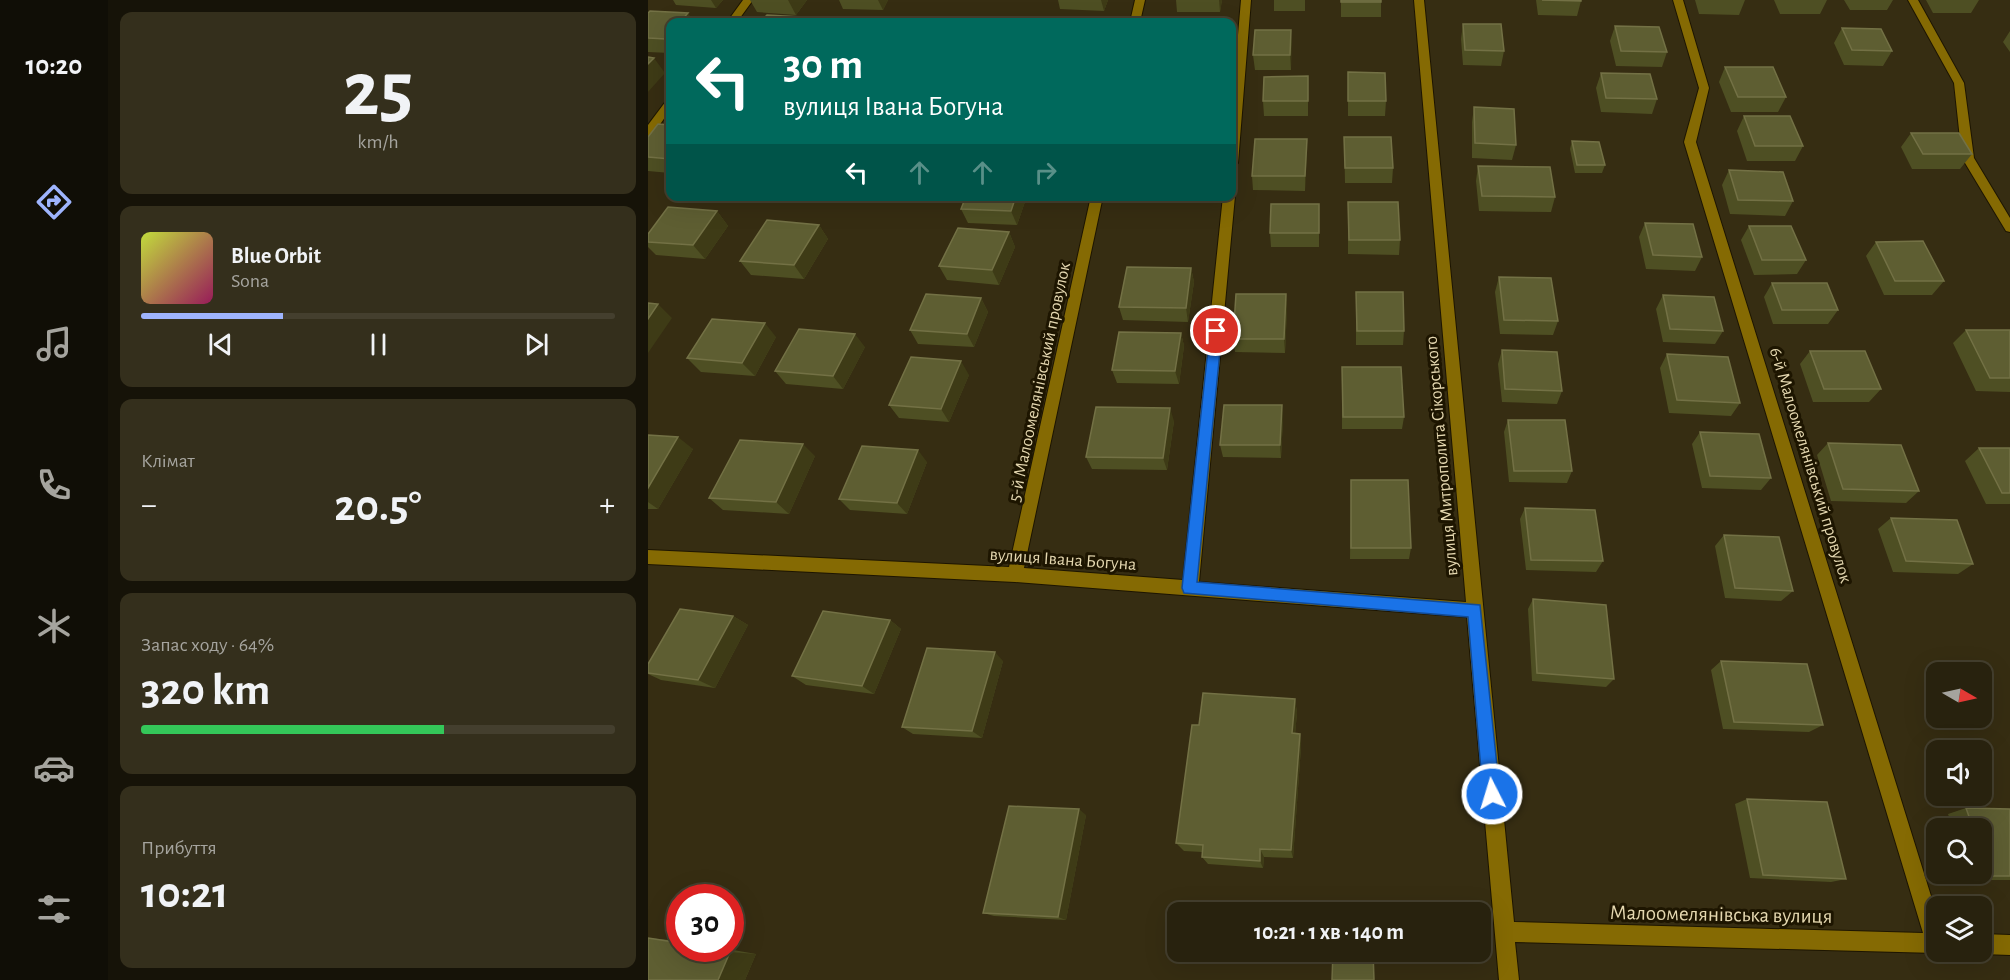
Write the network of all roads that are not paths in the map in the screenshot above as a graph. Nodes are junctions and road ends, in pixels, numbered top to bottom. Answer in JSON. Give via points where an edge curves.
{"nodes":[{"id":1,"x":748,"y":0,"type":"edge"},
{"id":2,"x":1140,"y":0,"type":"edge"},
{"id":3,"x":1246,"y":0,"type":"edge"},
{"id":4,"x":1419,"y":0,"type":"edge"},
{"id":5,"x":1678,"y":0,"type":"edge"},
{"id":6,"x":1913,"y":0,"type":"edge"},
{"id":7,"x":735,"y":18,"type":"edge"},
{"id":8,"x":1136,"y":18,"type":"edge"},
{"id":9,"x":666,"y":108,"type":"edge"},
{"id":10,"x":1236,"y":116,"type":"edge"},
{"id":11,"x":648,"y":133,"type":"edge"},
{"id":12,"x":1096,"y":201,"type":"edge"},
{"id":13,"x":1228,"y":201,"type":"edge"},
{"id":14,"x":2010,"y":228,"type":"edge"},
{"id":15,"x":648,"y":557,"type":"edge"},
{"id":16,"x":1016,"y":575,"type":"junction"},
{"id":17,"x":1190,"y":588,"type":"junction"},
{"id":18,"x":1475,"y":610,"type":"junction"},
{"id":19,"x":1926,"y":909,"type":"edge"},
{"id":20,"x":1504,"y":932,"type":"junction"},
{"id":21,"x":1926,"y":942,"type":"edge"},
{"id":22,"x":1992,"y":944,"type":"edge"},
{"id":23,"x":2010,"y":945,"type":"edge"},
{"id":24,"x":1509,"y":980,"type":"edge"}],
"edges":[{"from":1,"to":7,"type":"street"},
{"from":2,"to":8,"type":"street"},
{"from":3,"to":10,"type":"street"},
{"from":4,"to":18,"type":"street","name":"вулиця Митрополита Сікорського"},
{"from":5,"to":19,"type":"street","name":"6-й Малоомелянівський провулок","via":[[1704,88],[1690,142]]},
{"from":6,"to":14,"type":"street","via":[[1959,83],[1968,158]]},
{"from":9,"to":11,"type":"street"},
{"from":12,"to":16,"type":"street","name":"5-й Малоомелянівський провулок"},
{"from":13,"to":17,"type":"street"},
{"from":15,"to":16,"type":"street","name":"вулиця Івана Богуна"},
{"from":16,"to":17,"type":"street","name":"вулиця Івана Богуна"},
{"from":17,"to":18,"type":"street","name":"вулиця Івана Богуна"},
{"from":18,"to":20,"type":"street","name":"вулиця Митрополита Сікорського"},
{"from":20,"to":21,"type":"street","name":"Малоомелянівська вулиця"},
{"from":20,"to":24,"type":"street","name":"вулиця Митрополита Сікорського"},
{"from":22,"to":23,"type":"street"}]}
